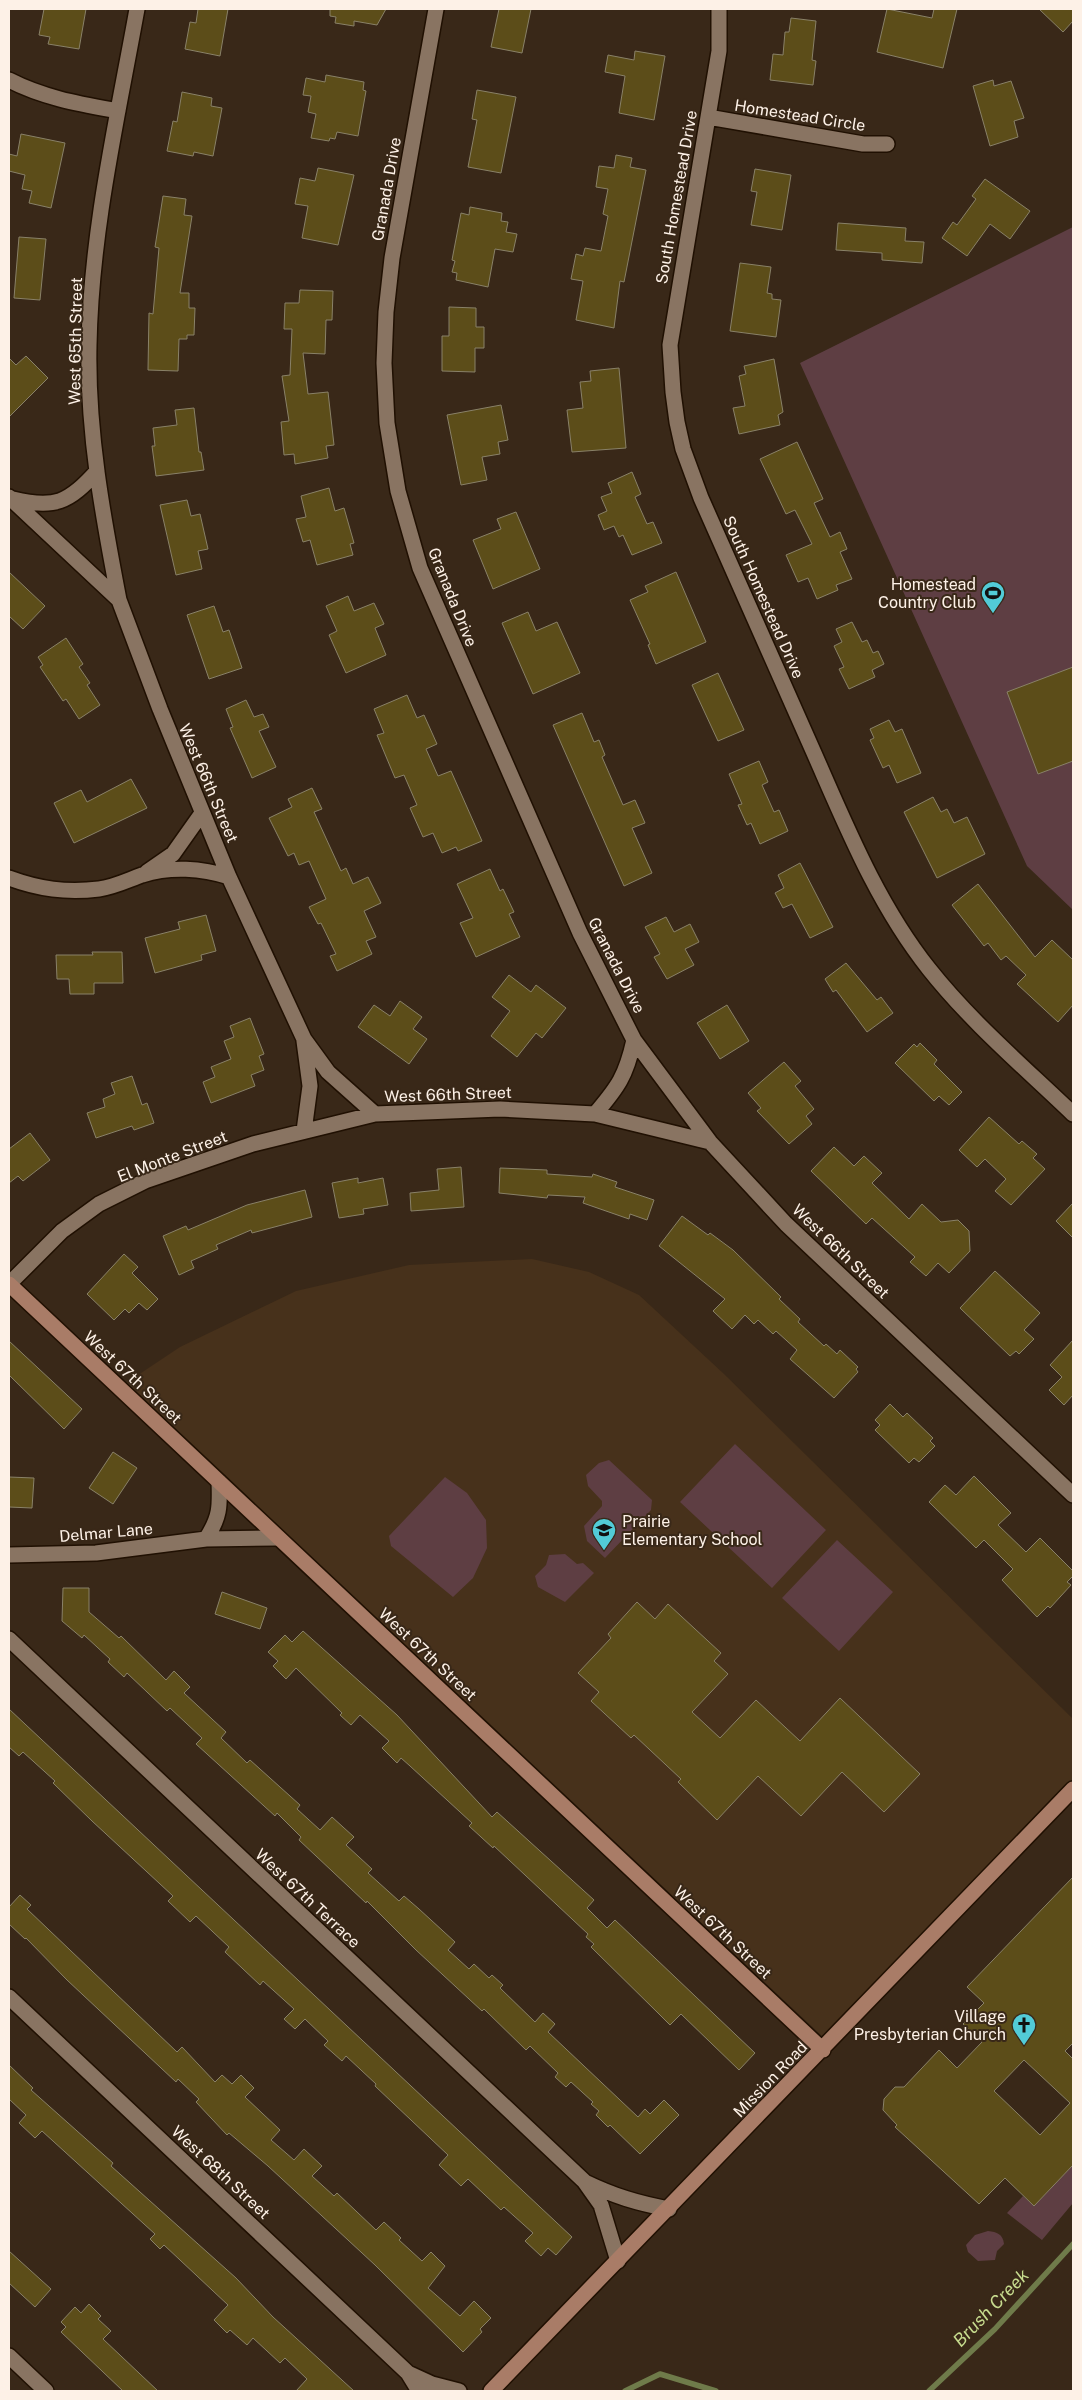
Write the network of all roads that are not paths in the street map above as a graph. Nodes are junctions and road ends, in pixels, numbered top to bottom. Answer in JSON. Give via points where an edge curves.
{"nodes":[{"id":1,"x":136,"y":9,"type":"edge"},
{"id":2,"x":436,"y":9,"type":"edge"},
{"id":3,"x":719,"y":9,"type":"edge"},
{"id":4,"x":9,"y":80,"type":"edge"},
{"id":5,"x":118,"y":111,"type":"junction"},
{"id":6,"x":708,"y":117,"type":"junction"},
{"id":7,"x":887,"y":144,"type":"dead end"},
{"id":8,"x":96,"y":471,"type":"junction"},
{"id":9,"x":10,"y":498,"type":"edge"},
{"id":10,"x":119,"y":600,"type":"junction"},
{"id":11,"x":202,"y":813,"type":"junction"},
{"id":12,"x":144,"y":875,"type":"junction"},
{"id":13,"x":229,"y":877,"type":"junction"},
{"id":14,"x":9,"y":878,"type":"edge"},
{"id":15,"x":304,"y":1039,"type":"junction"},
{"id":16,"x":634,"y":1040,"type":"junction"},
{"id":17,"x":375,"y":1114,"type":"junction"},
{"id":18,"x":595,"y":1114,"type":"junction"},
{"id":19,"x":1073,"y":1114,"type":"edge"},
{"id":20,"x":304,"y":1131,"type":"junction"},
{"id":21,"x":710,"y":1142,"type":"junction"},
{"id":22,"x":9,"y":1284,"type":"edge"},
{"id":23,"x":218,"y":1482,"type":"junction"},
{"id":24,"x":1073,"y":1495,"type":"edge"},
{"id":25,"x":278,"y":1538,"type":"junction"},
{"id":26,"x":206,"y":1539,"type":"junction"},
{"id":27,"x":9,"y":1555,"type":"edge"},
{"id":28,"x":9,"y":1639,"type":"edge"},
{"id":29,"x":1073,"y":1789,"type":"edge"},
{"id":30,"x":9,"y":1997,"type":"edge"},
{"id":31,"x":823,"y":2050,"type":"junction"},
{"id":32,"x":584,"y":2181,"type":"junction"},
{"id":33,"x":668,"y":2209,"type":"junction"},
{"id":34,"x":618,"y":2261,"type":"junction"},
{"id":35,"x":9,"y":2356,"type":"edge"},
{"id":36,"x":408,"y":2372,"type":"junction"},
{"id":37,"x":46,"y":2391,"type":"edge"},
{"id":38,"x":419,"y":2391,"type":"edge"},
{"id":39,"x":459,"y":2391,"type":"edge"},
{"id":40,"x":491,"y":2391,"type":"edge"}],
"edges":[{"from":1,"to":5,"type":"street","name":"West 65th Street"},
{"from":2,"to":16,"type":"street","name":"Granada Drive","via":[[392,258],[386,312],[387,423],[398,491],[420,568],[580,933]]},
{"from":3,"to":6,"type":"street","name":"South Homestead Drive","via":[[719,51]]},
{"from":4,"to":5,"type":"street","via":[[32,92]]},
{"from":5,"to":8,"type":"street","name":"West 65th Street","via":[[94,268],[89,346]]},
{"from":6,"to":7,"type":"street","name":"Homestead Circle","via":[[854,142]]},
{"from":6,"to":19,"type":"street","name":"South Homestead Drive","via":[[670,346],[677,422],[700,498],[835,800],[892,916],[928,969],[957,1002]]},
{"from":8,"to":9,"type":"street","name":"West 66th Street","via":[[81,489],[63,501],[36,505]]},
{"from":8,"to":10,"type":"street","name":"West 65th Street"},
{"from":9,"to":10,"type":"street","name":"West 66th Street"},
{"from":10,"to":11,"type":"street","name":"West 66th Street"},
{"from":11,"to":12,"type":"street","via":[[173,854]]},
{"from":11,"to":13,"type":"street","name":"West 66th Street"},
{"from":12,"to":13,"type":"street","via":[[177,869],[211,871]]},
{"from":12,"to":14,"type":"street","via":[[100,889],[66,892],[36,888]]},
{"from":13,"to":15,"type":"street","name":"West 66th Street"},
{"from":15,"to":17,"type":"street","name":"West 66th Street","via":[[328,1072]]},
{"from":15,"to":20,"type":"street","via":[[310,1086]]},
{"from":16,"to":18,"type":"street","via":[[629,1064],[620,1084]]},
{"from":16,"to":21,"type":"street","name":"Granada Drive"},
{"from":17,"to":18,"type":"street","name":"West 66th Street","via":[[500,1109]]},
{"from":17,"to":20,"type":"street","name":"El Monte Street"},
{"from":18,"to":21,"type":"street","name":"West 66th Street"},
{"from":20,"to":22,"type":"street","name":"El Monte Street","via":[[253,1144],[145,1181],[99,1204],[62,1231]]},
{"from":21,"to":24,"type":"street","name":"West 66th Street","via":[[786,1224]]},
{"from":22,"to":23,"type":"street","name":"West 67th Street"},
{"from":23,"to":25,"type":"street","name":"West 67th Street"},
{"from":23,"to":26,"type":"street","via":[[220,1508],[216,1524]]},
{"from":25,"to":26,"type":"street","name":"Delmar Lane"},
{"from":25,"to":31,"type":"street","name":"West 67th Street"},
{"from":26,"to":27,"type":"street","name":"Delmar Lane","via":[[96,1553]]},
{"from":28,"to":32,"type":"street","name":"West 67th Terrace"},
{"from":29,"to":31,"type":"street","name":"Mission Road"},
{"from":30,"to":36,"type":"street","name":"West 68th Street"},
{"from":31,"to":33,"type":"street","name":"Mission Road"},
{"from":32,"to":33,"type":"street","name":"West 67th Terrace","via":[[626,2200]]},
{"from":32,"to":34,"type":"street","name":"West 67th Terrace","via":[[601,2205]]},
{"from":33,"to":34,"type":"street","name":"Mission Road"},
{"from":34,"to":40,"type":"street","name":"Mission Road"},
{"from":35,"to":37,"type":"street"},
{"from":36,"to":38,"type":"street","name":"West 68th Street"},
{"from":36,"to":39,"type":"street","name":"West 68th Street","via":[[432,2384]]}]}
